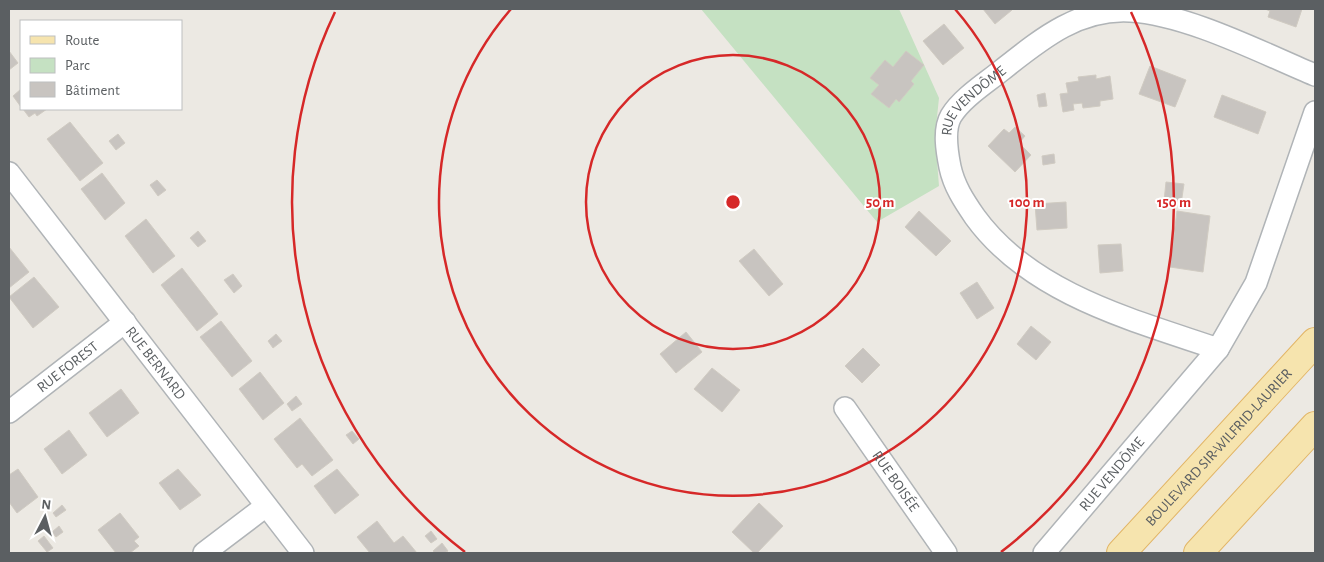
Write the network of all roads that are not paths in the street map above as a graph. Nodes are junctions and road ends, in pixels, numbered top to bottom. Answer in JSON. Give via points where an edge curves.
{"nodes":[{"id":1,"x":1315,"y":75,"type":"edge"},
{"id":2,"x":1315,"y":112,"type":"edge"},
{"id":3,"x":9,"y":173,"type":"edge"},
{"id":4,"x":125,"y":322,"type":"junction"},
{"id":5,"x":1315,"y":342,"type":"edge"},
{"id":6,"x":1218,"y":349,"type":"junction"},
{"id":7,"x":845,"y":408,"type":"dead end"},
{"id":8,"x":9,"y":412,"type":"edge"},
{"id":9,"x":1315,"y":426,"type":"edge"},
{"id":10,"x":266,"y":506,"type":"junction"},
{"id":11,"x":204,"y":553,"type":"edge"},
{"id":12,"x":303,"y":553,"type":"edge"},
{"id":13,"x":946,"y":553,"type":"edge"},
{"id":14,"x":1044,"y":553,"type":"edge"},
{"id":15,"x":1121,"y":553,"type":"edge"},
{"id":16,"x":1198,"y":553,"type":"edge"}],
"edges":[{"from":1,"to":6,"type":"street","name":"RUE VENDÔME","via":[[1168,16],[1129,11],[1091,13],[1063,26],[1027,50],[984,84],[950,117],[948,155],[953,182],[990,237],[1040,276],[1113,313]]},
{"from":2,"to":6,"type":"street","name":"RUE VENDÔME","via":[[1256,283]]},
{"from":3,"to":4,"type":"street","name":"RUE BERNARD"},
{"from":4,"to":8,"type":"street","name":"RUE FOREST"},
{"from":4,"to":10,"type":"street","name":"RUE BERNARD"},
{"from":5,"to":15,"type":"main road","name":"BOULEVARD SIR-WILFRID-LAURIER"},
{"from":6,"to":14,"type":"street","name":"RUE VENDÔME"},
{"from":7,"to":13,"type":"street","name":"RUE BOISÉE"},
{"from":9,"to":16,"type":"main road"},
{"from":10,"to":11,"type":"street"},
{"from":10,"to":12,"type":"street","name":"RUE BERNARD"}]}
